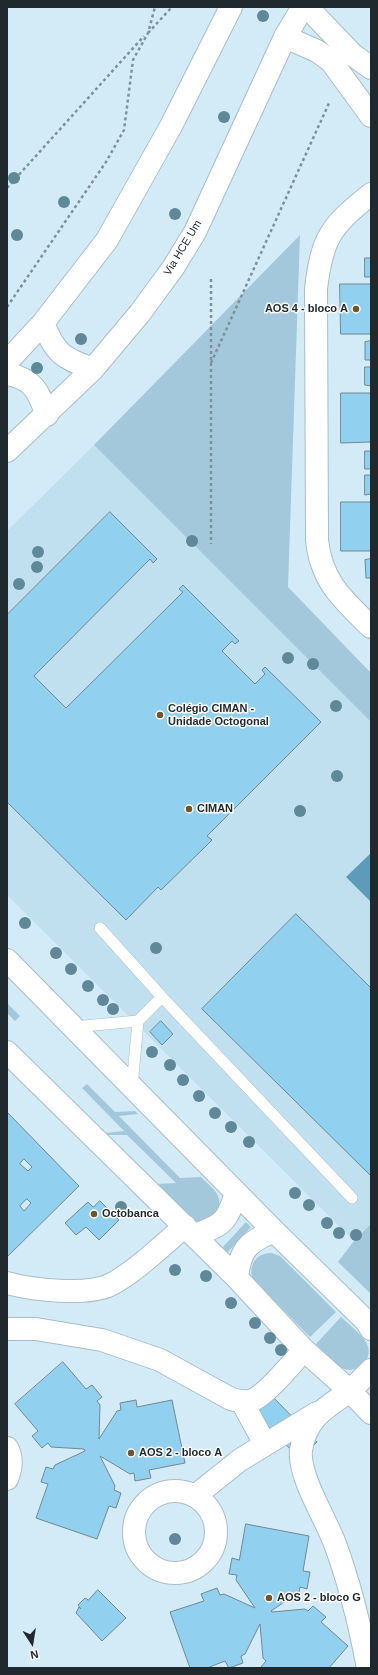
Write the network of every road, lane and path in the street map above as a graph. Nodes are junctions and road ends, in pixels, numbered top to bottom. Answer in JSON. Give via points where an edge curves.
{"nodes":[{"id":1,"x":155,"y":7,"type":"edge"},
{"id":2,"x":172,"y":7,"type":"edge"},
{"id":3,"x":231,"y":7,"type":"edge"},
{"id":4,"x":302,"y":7,"type":"edge"},
{"id":5,"x":307,"y":7,"type":"edge"},
{"id":6,"x":148,"y":33,"type":"junction"},
{"id":7,"x":285,"y":37,"type":"junction"},
{"id":8,"x":371,"y":68,"type":"edge"},
{"id":9,"x":342,"y":74,"type":"junction"},
{"id":10,"x":371,"y":116,"type":"edge"},
{"id":11,"x":7,"y":188,"type":"edge"},
{"id":12,"x":371,"y":194,"type":"edge"},
{"id":13,"x":211,"y":279,"type":"dead end"},
{"id":14,"x":7,"y":307,"type":"edge"},
{"id":15,"x":43,"y":323,"type":"junction"},
{"id":16,"x":7,"y":362,"type":"edge"},
{"id":17,"x":211,"y":363,"type":"junction"},
{"id":18,"x":93,"y":369,"type":"junction"},
{"id":19,"x":7,"y":374,"type":"edge"},
{"id":20,"x":47,"y":415,"type":"junction"},
{"id":21,"x":7,"y":451,"type":"edge"},
{"id":22,"x":211,"y":544,"type":"dead end"},
{"id":23,"x":371,"y":627,"type":"edge"},
{"id":24,"x":100,"y":928,"type":"dead end"},
{"id":25,"x":7,"y":960,"type":"edge"},
{"id":26,"x":162,"y":997,"type":"junction"},
{"id":27,"x":138,"y":1021,"type":"junction"},
{"id":28,"x":71,"y":1027,"type":"junction"},
{"id":29,"x":7,"y":1052,"type":"edge"},
{"id":30,"x":132,"y":1087,"type":"junction"},
{"id":31,"x":236,"y":1193,"type":"junction"},
{"id":32,"x":352,"y":1198,"type":"dead end"},
{"id":33,"x":190,"y":1231,"type":"junction"},
{"id":34,"x":274,"y":1231,"type":"junction"},
{"id":35,"x":237,"y":1278,"type":"junction"},
{"id":36,"x":7,"y":1283,"type":"edge"},
{"id":37,"x":7,"y":1329,"type":"edge"},
{"id":38,"x":371,"y":1329,"type":"edge"},
{"id":39,"x":304,"y":1350,"type":"junction"},
{"id":40,"x":371,"y":1370,"type":"edge"},
{"id":41,"x":350,"y":1391,"type":"junction"},
{"id":42,"x":242,"y":1402,"type":"junction"},
{"id":43,"x":318,"y":1412,"type":"junction"},
{"id":44,"x":371,"y":1413,"type":"edge"},
{"id":45,"x":265,"y":1444,"type":"junction"},
{"id":46,"x":7,"y":1448,"type":"edge"},
{"id":47,"x":7,"y":1479,"type":"edge"},
{"id":48,"x":195,"y":1496,"type":"dead end"},
{"id":49,"x":368,"y":1668,"type":"edge"}],
"edges":[{"from":1,"to":6,"type":"path"},
{"from":2,"to":6,"type":"path"},
{"from":3,"to":15,"type":"street","via":[[171,126],[107,240]]},
{"from":4,"to":7,"type":"street","name":"Via HCE Um"},
{"from":5,"to":8,"type":"street","via":[[353,55]]},
{"from":6,"to":11,"type":"path"},
{"from":6,"to":14,"type":"path","via":[[133,60],[124,130],[106,162]]},
{"from":7,"to":9,"type":"street","via":[[317,51],[331,61]]},
{"from":7,"to":18,"type":"street","name":"Via HCE Um","via":[[196,232],[140,313]]},
{"from":9,"to":10,"type":"street"},
{"from":9,"to":17,"type":"path"},
{"from":12,"to":23,"type":"street","via":[[345,215],[327,239],[319,261],[316,289],[318,557],[326,576],[340,597]]},
{"from":13,"to":17,"type":"path"},
{"from":15,"to":16,"type":"street"},
{"from":15,"to":18,"type":"street","via":[[50,342],[60,353],[73,362]]},
{"from":17,"to":22,"type":"path"},
{"from":18,"to":20,"type":"street","name":"Via HCE Um"},
{"from":19,"to":20,"type":"street","via":[[31,383]]},
{"from":20,"to":21,"type":"street","name":"Via HCE Um"},
{"from":24,"to":26,"type":"lane"},
{"from":25,"to":28,"type":"street"},
{"from":26,"to":27,"type":"lane"},
{"from":26,"to":32,"type":"lane"},
{"from":27,"to":28,"type":"lane"},
{"from":27,"to":30,"type":"lane"},
{"from":28,"to":30,"type":"street"},
{"from":29,"to":33,"type":"street"},
{"from":30,"to":31,"type":"street"},
{"from":31,"to":33,"type":"street","via":[[230,1211],[223,1221],[212,1229]]},
{"from":31,"to":34,"type":"street"},
{"from":33,"to":35,"type":"street"},
{"from":33,"to":36,"type":"street","via":[[110,1285],[87,1290],[64,1290]]},
{"from":34,"to":35,"type":"street","via":[[248,1246],[239,1260]]},
{"from":34,"to":38,"type":"street","via":[[366,1321]]},
{"from":35,"to":39,"type":"street"},
{"from":37,"to":42,"type":"street","via":[[36,1329],[102,1340],[160,1360],[231,1399]]},
{"from":39,"to":41,"type":"street"},
{"from":39,"to":42,"type":"street","via":[[261,1395]]},
{"from":40,"to":41,"type":"street"},
{"from":41,"to":43,"type":"street"},
{"from":41,"to":44,"type":"street"},
{"from":42,"to":45,"type":"street"},
{"from":43,"to":45,"type":"street"},
{"from":43,"to":49,"type":"street","via":[[307,1430],[301,1451],[308,1485],[335,1544],[360,1625]]},
{"from":45,"to":48,"type":"street","via":[[240,1460]]},
{"from":46,"to":47,"type":"street","via":[[11,1462]]}]}
